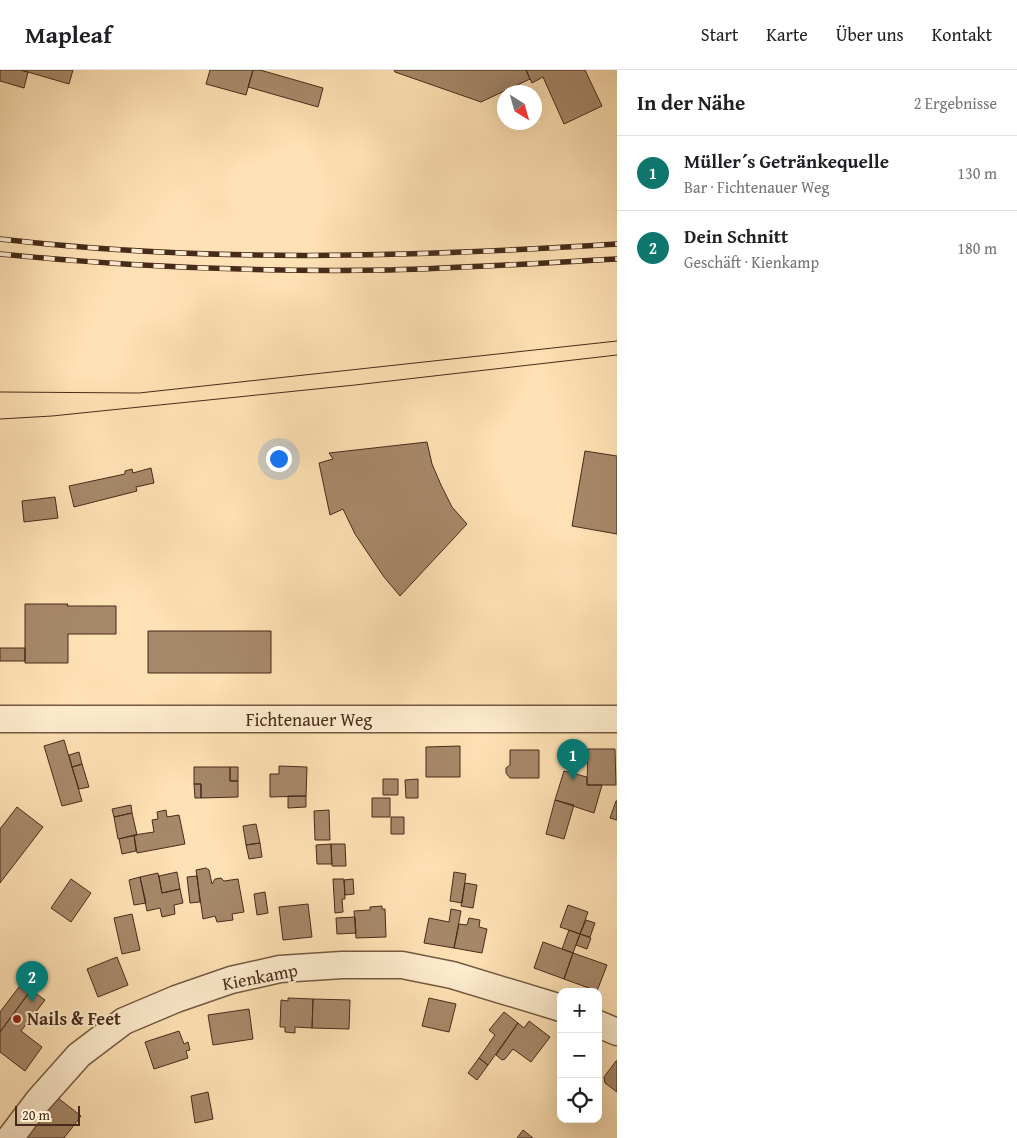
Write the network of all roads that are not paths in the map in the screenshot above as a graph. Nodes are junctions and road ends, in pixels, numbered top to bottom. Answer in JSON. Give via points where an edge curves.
{"nodes":[{"id":1,"x":0,"y":719,"type":"edge"},
{"id":2,"x":617,"y":719,"type":"edge"},
{"id":3,"x":557,"y":1007,"type":"edge"},
{"id":4,"x":602,"y":1026,"type":"edge"},
{"id":5,"x":617,"y":1032,"type":"edge"},
{"id":6,"x":10,"y":1138,"type":"edge"}],
"edges":[{"from":1,"to":2,"type":"street","name":"Fichtenauer Weg"},
{"from":3,"to":6,"type":"street","name":"Kienkamp","via":[[452,974],[402,965],[280,970],[231,980],[124,1021],[79,1055]]},
{"from":4,"to":5,"type":"street"}]}
